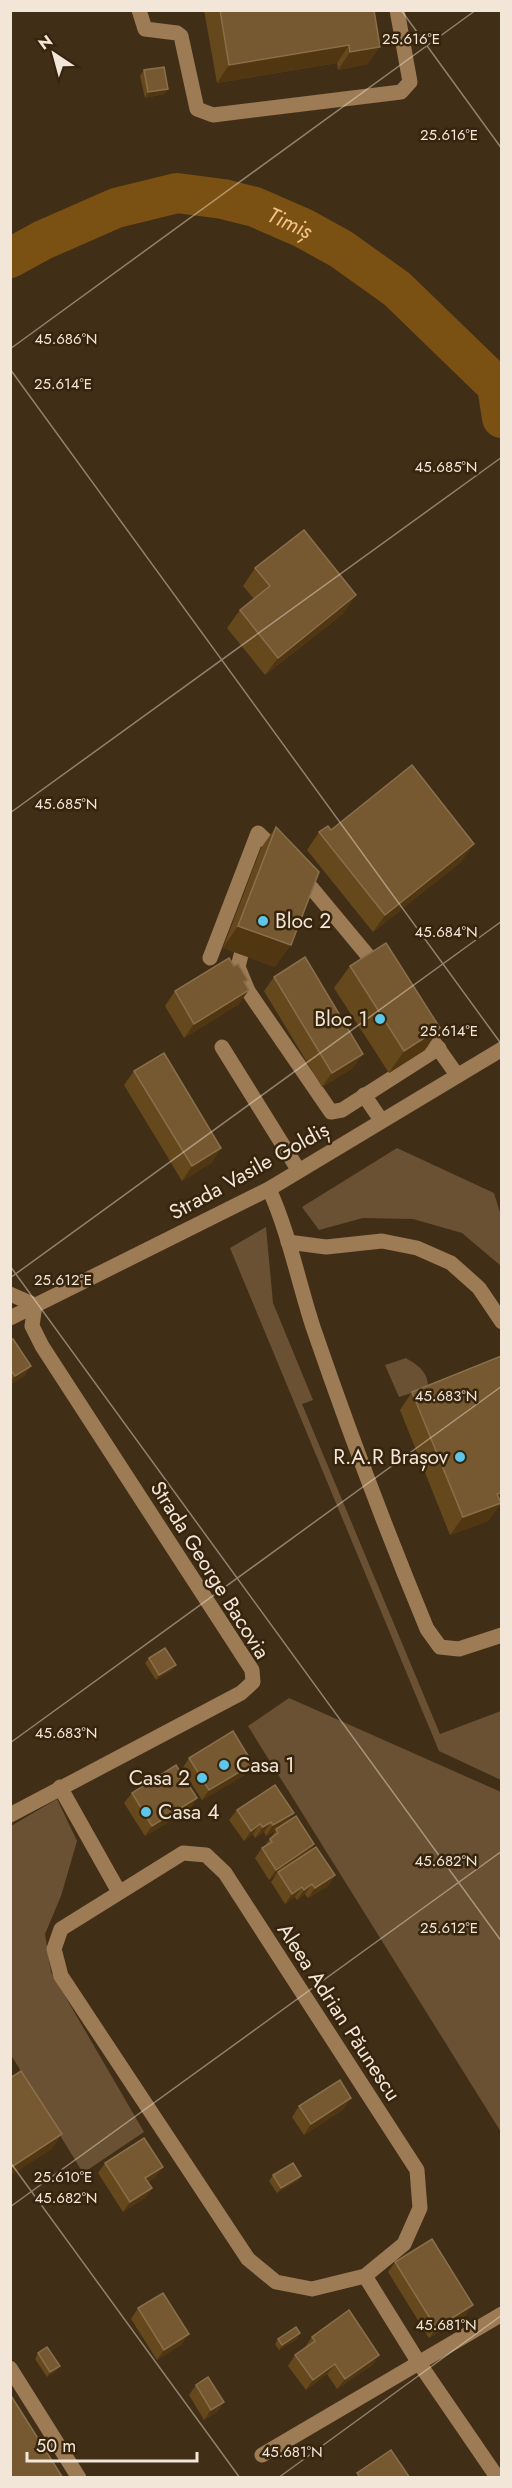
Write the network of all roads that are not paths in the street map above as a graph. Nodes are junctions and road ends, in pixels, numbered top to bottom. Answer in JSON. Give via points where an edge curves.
{"nodes":[{"id":1,"x":139,"y":10,"type":"edge"},
{"id":2,"x":398,"y":10,"type":"edge"},
{"id":3,"x":241,"y":955,"type":"dead end"},
{"id":4,"x":210,"y":958,"type":"dead end"},
{"id":5,"x":389,"y":982,"type":"edge"},
{"id":6,"x":410,"y":1010,"type":"edge"},
{"id":7,"x":222,"y":1047,"type":"dead end"},
{"id":8,"x":439,"y":1048,"type":"junction"},
{"id":9,"x":501,"y":1049,"type":"edge"},
{"id":10,"x":457,"y":1075,"type":"junction"},
{"id":11,"x":364,"y":1095,"type":"junction"},
{"id":12,"x":381,"y":1120,"type":"junction"},
{"id":13,"x":299,"y":1171,"type":"junction"},
{"id":14,"x":269,"y":1189,"type":"junction"},
{"id":15,"x":288,"y":1242,"type":"junction"},
{"id":16,"x":10,"y":1294,"type":"edge"},
{"id":17,"x":35,"y":1305,"type":"junction"},
{"id":18,"x":10,"y":1318,"type":"edge"},
{"id":19,"x":501,"y":1322,"type":"edge"},
{"id":20,"x":501,"y":1635,"type":"edge"},
{"id":21,"x":60,"y":1787,"type":"junction"},
{"id":22,"x":10,"y":1815,"type":"edge"},
{"id":23,"x":119,"y":1892,"type":"junction"},
{"id":24,"x":365,"y":2276,"type":"junction"},
{"id":25,"x":501,"y":2314,"type":"edge"},
{"id":26,"x":419,"y":2363,"type":"junction"},
{"id":27,"x":10,"y":2368,"type":"edge"},
{"id":28,"x":262,"y":2455,"type":"dead end"},
{"id":29,"x":496,"y":2474,"type":"edge"},
{"id":30,"x":79,"y":2478,"type":"edge"}],
"edges":[{"from":1,"to":2,"type":"street","via":[[145,29],[180,36],[197,109],[213,116],[401,92],[410,82]]},
{"from":3,"to":11,"type":"street","via":[[238,967],[248,991],[331,1112],[342,1110]]},
{"from":4,"to":5,"type":"street","via":[[258,833],[301,875]]},
{"from":6,"to":8,"type":"street"},
{"from":7,"to":13,"type":"street"},
{"from":8,"to":10,"type":"street"},
{"from":8,"to":11,"type":"street"},
{"from":9,"to":10,"type":"street","name":"Strada Vasile Goldiș"},
{"from":10,"to":12,"type":"street","name":"Strada Vasile Goldiș"},
{"from":11,"to":12,"type":"street"},
{"from":12,"to":13,"type":"street","name":"Strada Vasile Goldiș"},
{"from":13,"to":14,"type":"street","name":"Strada Vasile Goldiș"},
{"from":14,"to":15,"type":"street"},
{"from":14,"to":17,"type":"street","name":"Strada Vasile Goldiș"},
{"from":15,"to":19,"type":"street","via":[[326,1247],[382,1240],[417,1248],[452,1263],[480,1288]]},
{"from":15,"to":20,"type":"street","via":[[367,1479],[427,1629],[440,1647],[459,1648]]},
{"from":16,"to":17,"type":"street"},
{"from":17,"to":18,"type":"street","name":"Strada Vasile Goldiș"},
{"from":17,"to":21,"type":"street","name":"Strada George Bacovia","via":[[32,1326],[42,1346],[252,1670],[253,1682],[241,1693]]},
{"from":21,"to":22,"type":"street","name":"Strada George Bacovia"},
{"from":21,"to":23,"type":"street"},
{"from":23,"to":24,"type":"street","name":"Aleea Adrian Păunescu","via":[[61,1929],[54,1949],[61,1976],[248,2259],[276,2282],[312,2289]]},
{"from":23,"to":24,"type":"street","name":"Aleea Adrian Păunescu","via":[[183,1853],[206,1855],[225,1873],[417,2170],[420,2208],[404,2244]]},
{"from":24,"to":26,"type":"street"},
{"from":25,"to":26,"type":"street"},
{"from":26,"to":28,"type":"street"},
{"from":26,"to":29,"type":"street"},
{"from":27,"to":30,"type":"street"}]}
